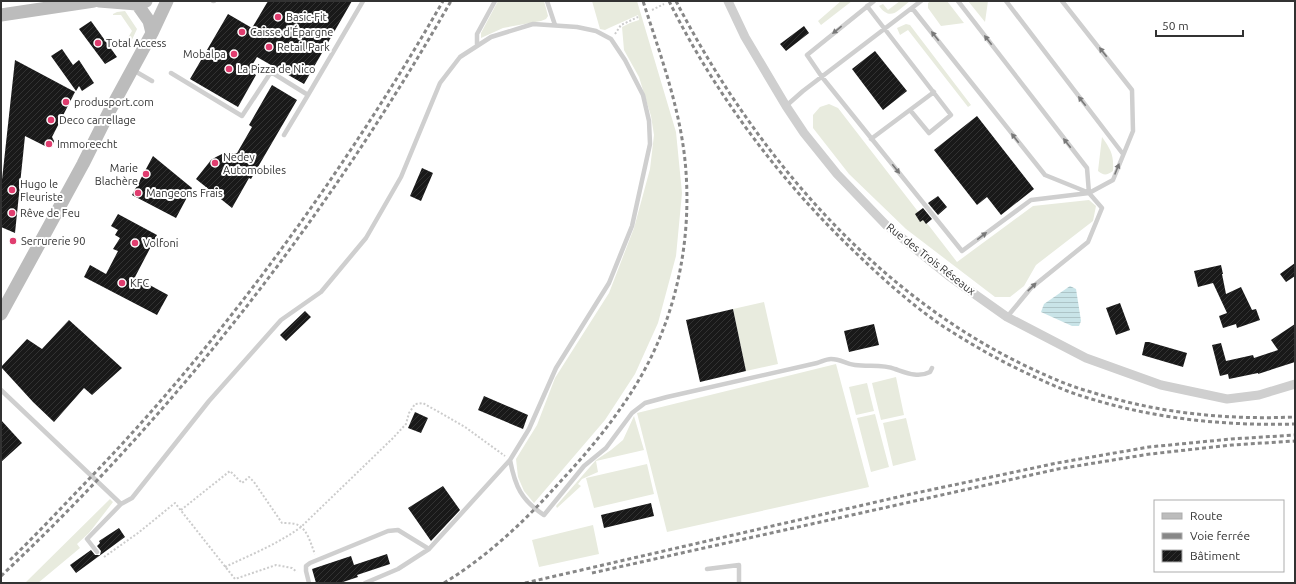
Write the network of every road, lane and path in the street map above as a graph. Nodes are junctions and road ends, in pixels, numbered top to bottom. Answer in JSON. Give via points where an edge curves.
{"nodes":[{"id":1,"x":94,"y":1,"type":"edge"},
{"id":2,"x":99,"y":1,"type":"edge"},
{"id":3,"x":167,"y":1,"type":"edge"},
{"id":4,"x":363,"y":1,"type":"edge"},
{"id":5,"x":495,"y":1,"type":"edge"},
{"id":6,"x":547,"y":1,"type":"edge"},
{"id":7,"x":728,"y":1,"type":"edge"},
{"id":8,"x":874,"y":1,"type":"edge"},
{"id":9,"x":921,"y":1,"type":"edge"},
{"id":10,"x":958,"y":1,"type":"edge"},
{"id":11,"x":1006,"y":1,"type":"edge"},
{"id":12,"x":1062,"y":1,"type":"edge"},
{"id":13,"x":142,"y":2,"type":"edge"},
{"id":14,"x":664,"y":4,"type":"dead end"},
{"id":15,"x":867,"y":6,"type":"junction"},
{"id":16,"x":912,"y":8,"type":"junction"},
{"id":17,"x":652,"y":10,"type":"dead end"},
{"id":18,"x":1,"y":15,"type":"edge"},
{"id":19,"x":638,"y":17,"type":"dead end"},
{"id":20,"x":555,"y":25,"type":"junction"},
{"id":21,"x":885,"y":28,"type":"junction"},
{"id":22,"x":152,"y":33,"type":"junction"},
{"id":23,"x":611,"y":39,"type":"junction"},
{"id":24,"x":477,"y":46,"type":"junction"},
{"id":25,"x":132,"y":69,"type":"junction"},
{"id":26,"x":171,"y":73,"type":"dead end"},
{"id":27,"x":822,"y":77,"type":"junction"},
{"id":28,"x":152,"y":81,"type":"dead end"},
{"id":29,"x":934,"y":92,"type":"junction"},
{"id":30,"x":308,"y":95,"type":"junction"},
{"id":31,"x":786,"y":106,"type":"junction"},
{"id":32,"x":910,"y":110,"type":"junction"},
{"id":33,"x":284,"y":135,"type":"dead end"},
{"id":34,"x":872,"y":139,"type":"junction"},
{"id":35,"x":1123,"y":154,"type":"junction"},
{"id":36,"x":1089,"y":193,"type":"junction"},
{"id":37,"x":1,"y":314,"type":"edge"},
{"id":38,"x":1007,"y":317,"type":"junction"},
{"id":39,"x":932,"y":368,"type":"dead end"},
{"id":40,"x":1295,"y":384,"type":"edge"},
{"id":41,"x":1,"y":390,"type":"edge"},
{"id":42,"x":510,"y":460,"type":"junction"},
{"id":43,"x":121,"y":504,"type":"junction"},
{"id":44,"x":180,"y":510,"type":"junction"},
{"id":45,"x":301,"y":527,"type":"junction"},
{"id":46,"x":429,"y":549,"type":"junction"},
{"id":47,"x":97,"y":552,"type":"joint"},
{"id":48,"x":317,"y":559,"type":"junction"},
{"id":49,"x":225,"y":567,"type":"junction"},
{"id":50,"x":707,"y":569,"type":"dead end"},
{"id":51,"x":296,"y":572,"type":"dead end"},
{"id":52,"x":309,"y":583,"type":"edge"},
{"id":53,"x":365,"y":583,"type":"edge"},
{"id":54,"x":739,"y":583,"type":"edge"}],
"edges":[{"from":1,"to":18,"type":"main road"},
{"from":2,"to":13,"type":"main road"},
{"from":3,"to":22,"type":"main road"},
{"from":4,"to":30,"type":"lane"},
{"from":5,"to":24,"type":"lane","via":[[477,34]]},
{"from":6,"to":20,"type":"lane"},
{"from":7,"to":31,"type":"street","name":"Rue des Trois Réseaux"},
{"from":8,"to":15,"type":"lane"},
{"from":9,"to":16,"type":"lane"},
{"from":36,"to":10,"type":"lane","one_way":true,"via":[[1087,168]]},
{"from":35,"to":11,"type":"lane","one_way":true},
{"from":35,"to":12,"type":"lane","one_way":true,"via":[[1133,131],[1132,90]]},
{"from":13,"to":22,"type":"main road"},
{"from":14,"to":17,"type":"path"},
{"from":15,"to":21,"type":"lane"},
{"from":15,"to":27,"type":"lane","one_way":true,"via":[[807,55]]},
{"from":16,"to":21,"type":"lane"},
{"from":36,"to":16,"type":"lane","one_way":true,"via":[[1045,175]]},
{"from":19,"to":23,"type":"path","via":[[621,26]]},
{"from":20,"to":23,"type":"lane","via":[[577,26],[596,31]]},
{"from":20,"to":24,"type":"lane","via":[[534,24],[491,36]]},
{"from":21,"to":27,"type":"lane"},
{"from":21,"to":29,"type":"lane"},
{"from":22,"to":25,"type":"main road"},
{"from":23,"to":42,"type":"lane","via":[[643,96],[649,121],[650,144],[632,226],[609,283],[556,368],[529,429]]},
{"from":24,"to":43,"type":"lane","via":[[460,57],[440,83],[401,177],[366,238],[321,292],[281,320],[209,401],[132,498]]},
{"from":25,"to":28,"type":"lane"},
{"from":25,"to":37,"type":"main road"},
{"from":26,"to":30,"type":"lane","via":[[242,116],[271,72]]},
{"from":27,"to":31,"type":"lane"},
{"from":27,"to":34,"type":"lane"},
{"from":29,"to":32,"type":"lane"},
{"from":29,"to":32,"type":"lane","via":[[951,115],[929,133]]},
{"from":30,"to":33,"type":"lane"},
{"from":31,"to":38,"type":"street","name":"Rue des Trois Réseaux","via":[[837,174],[886,225],[949,276]]},
{"from":32,"to":34,"type":"lane"},
{"from":34,"to":36,"type":"lane","one_way":true,"via":[[962,251],[1031,200]]},
{"from":36,"to":35,"type":"lane","one_way":true,"via":[[1113,180]]},
{"from":38,"to":36,"type":"lane","one_way":true,"via":[[1031,288],[1088,242],[1102,208]]},
{"from":38,"to":40,"type":"street","name":"Rue des Trois Réseaux","via":[[1086,358],[1161,386],[1227,399],[1259,395]]},
{"from":39,"to":42,"type":"lane","via":[[924,375],[908,374],[895,369],[854,365],[840,359],[829,359],[645,403],[632,413],[606,448],[584,466],[544,516],[518,489]]},
{"from":41,"to":43,"type":"lane"},
{"from":42,"to":45,"type":"path","via":[[465,427],[423,403],[415,404],[406,424]]},
{"from":42,"to":46,"type":"lane"},
{"from":43,"to":47,"type":"lane","via":[[87,539]]},
{"from":44,"to":45,"type":"path","via":[[230,470],[242,483],[249,478],[254,482],[282,523]]},
{"from":44,"to":47,"type":"path","via":[[175,503],[101,559]]},
{"from":44,"to":49,"type":"path"},
{"from":45,"to":48,"type":"path","via":[[309,538]]},
{"from":45,"to":49,"type":"path"},
{"from":46,"to":48,"type":"lane","via":[[398,530],[388,531]]},
{"from":46,"to":53,"type":"lane","via":[[398,569]]},
{"from":48,"to":52,"type":"lane","via":[[306,566]]},
{"from":49,"to":51,"type":"path","via":[[235,579],[276,565],[292,568]]},
{"from":50,"to":54,"type":"lane","via":[[739,565]]}]}
